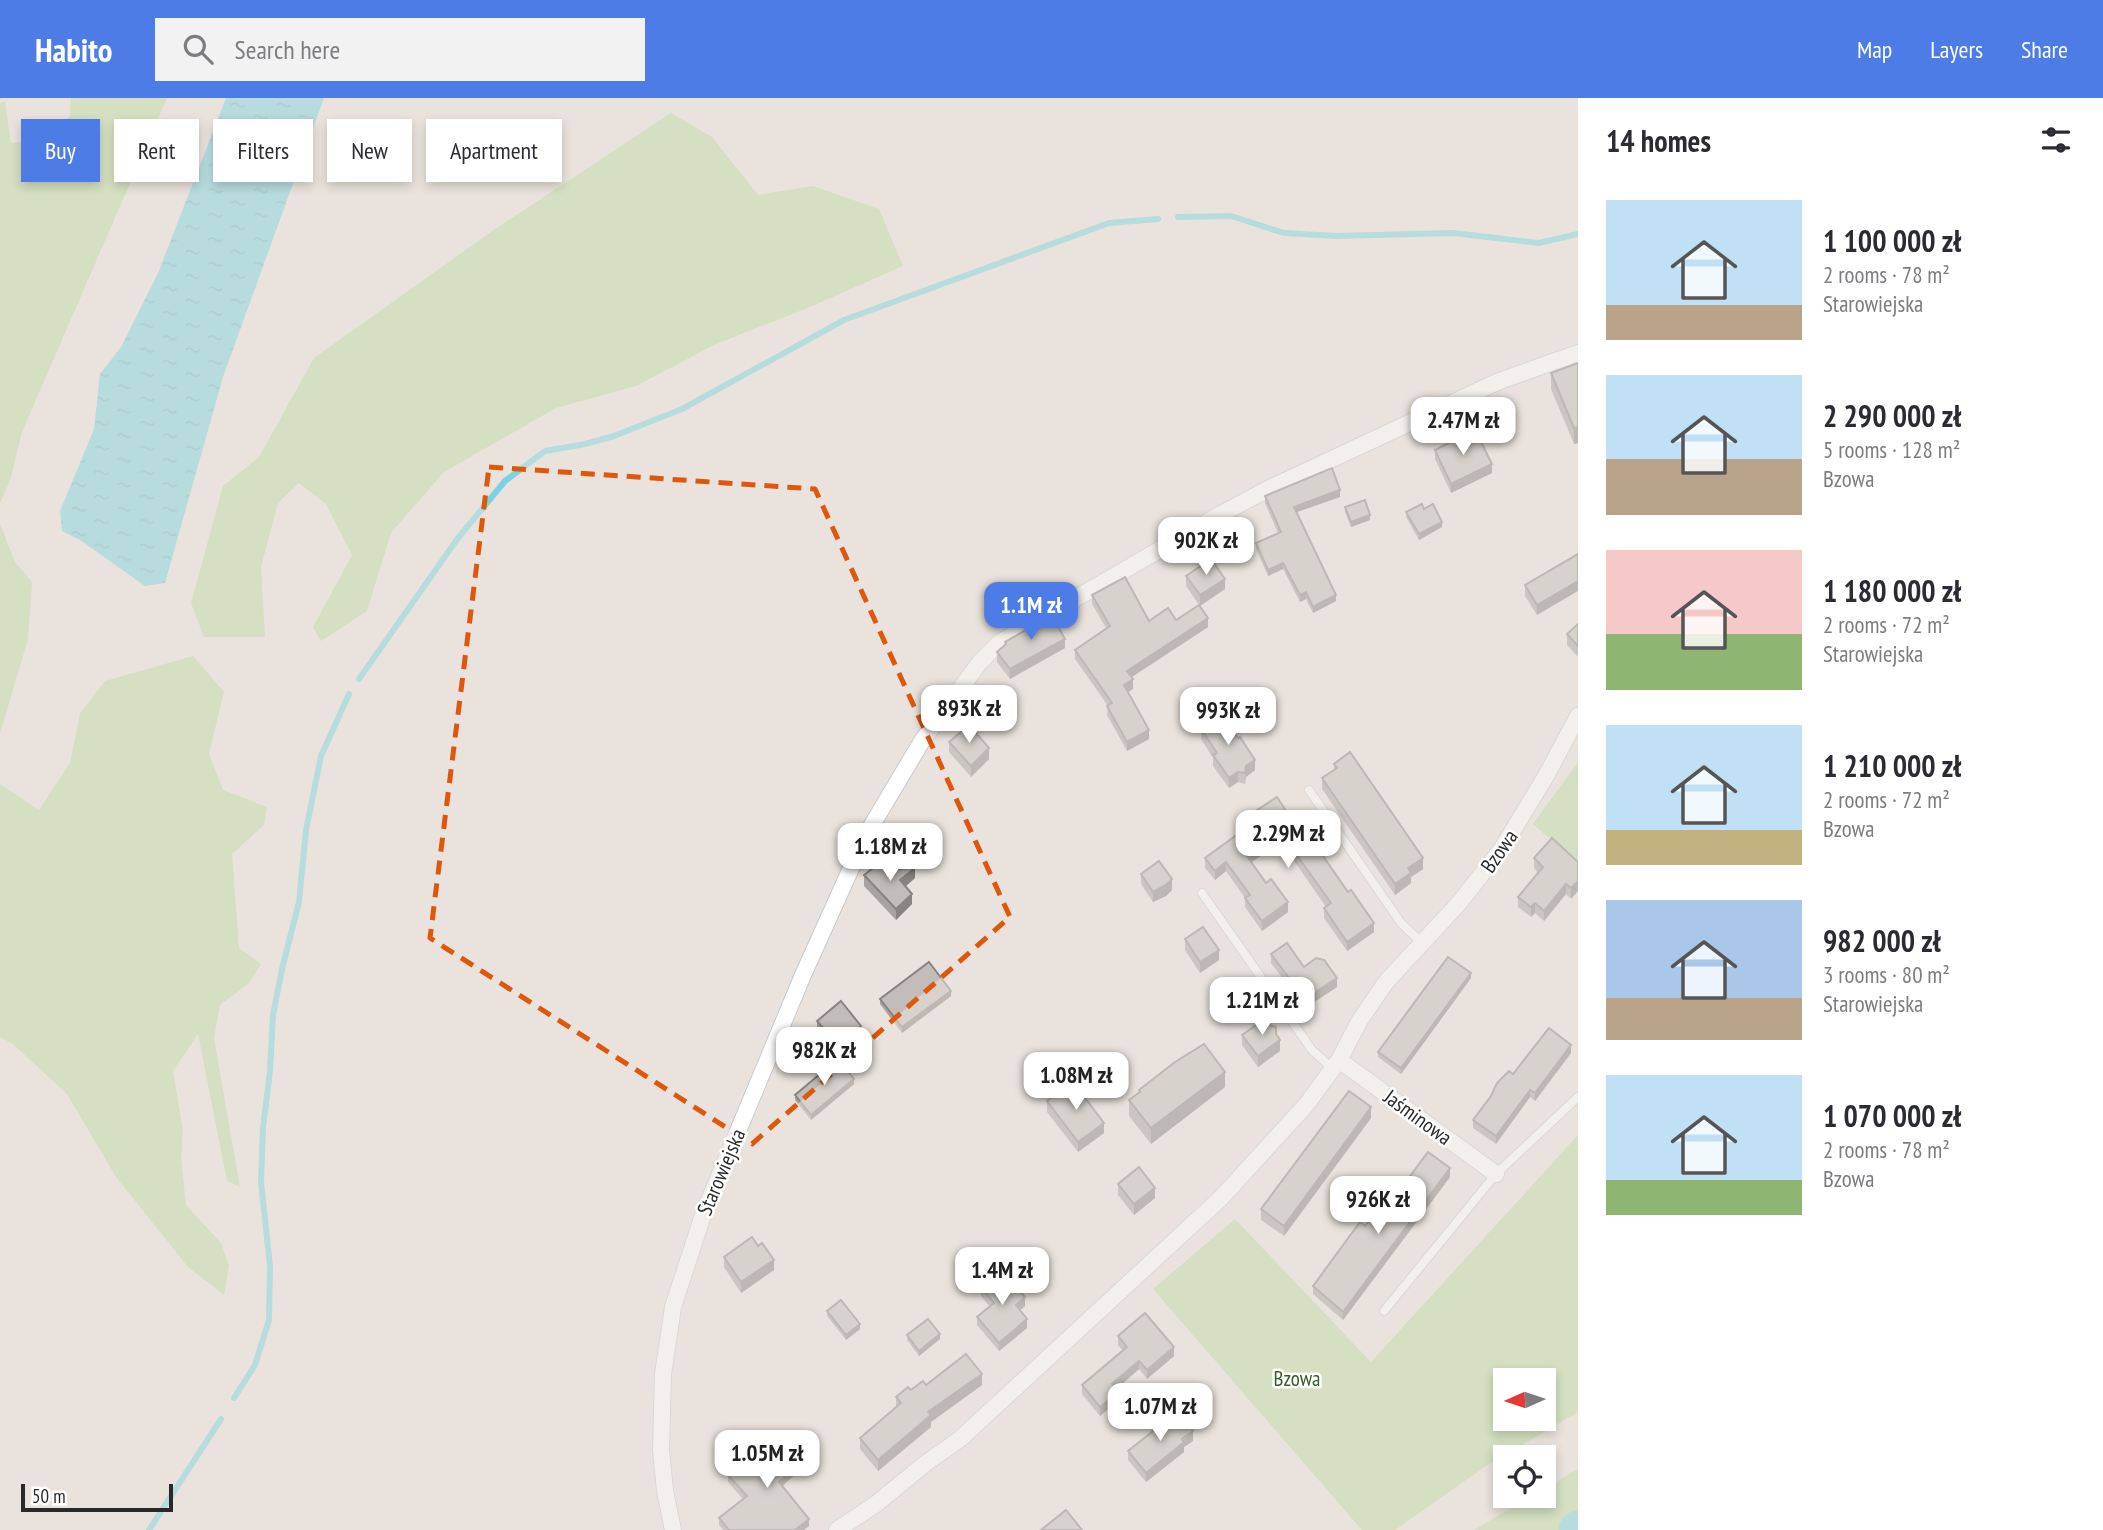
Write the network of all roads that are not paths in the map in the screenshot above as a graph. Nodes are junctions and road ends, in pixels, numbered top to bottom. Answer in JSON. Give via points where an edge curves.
{"nodes":[{"id":1,"x":1578,"y":353,"type":"edge"},
{"id":2,"x":1578,"y":716,"type":"edge"},
{"id":3,"x":1308,"y":790,"type":"dead end"},
{"id":4,"x":1202,"y":893,"type":"dead end"},
{"id":5,"x":1421,"y":943,"type":"junction"},
{"id":6,"x":1336,"y":1065,"type":"junction"},
{"id":7,"x":1578,"y":1097,"type":"edge"},
{"id":8,"x":1496,"y":1174,"type":"junction"},
{"id":9,"x":1384,"y":1311,"type":"dead end"},
{"id":10,"x":673,"y":1530,"type":"edge"},
{"id":11,"x":837,"y":1530,"type":"edge"}],
"edges":[{"from":1,"to":10,"type":"street","name":"Starowiejska","via":[[1497,382],[1270,488],[999,643],[980,663],[922,741],[866,835],[703,1215],[673,1307],[663,1374],[660,1450]]},
{"from":2,"to":5,"type":"street","name":"Bzowa","via":[[1501,850]]},
{"from":3,"to":5,"type":"lane","via":[[1401,923]]},
{"from":4,"to":6,"type":"lane","via":[[1312,1050]]},
{"from":5,"to":6,"type":"street","name":"Bzowa","via":[[1386,982]]},
{"from":6,"to":8,"type":"street","name":"Jaśminowa"},
{"from":6,"to":11,"type":"street","name":"Bzowa","via":[[1289,1125],[1221,1198],[960,1439]]},
{"from":7,"to":8,"type":"lane"},
{"from":8,"to":9,"type":"lane"}]}
